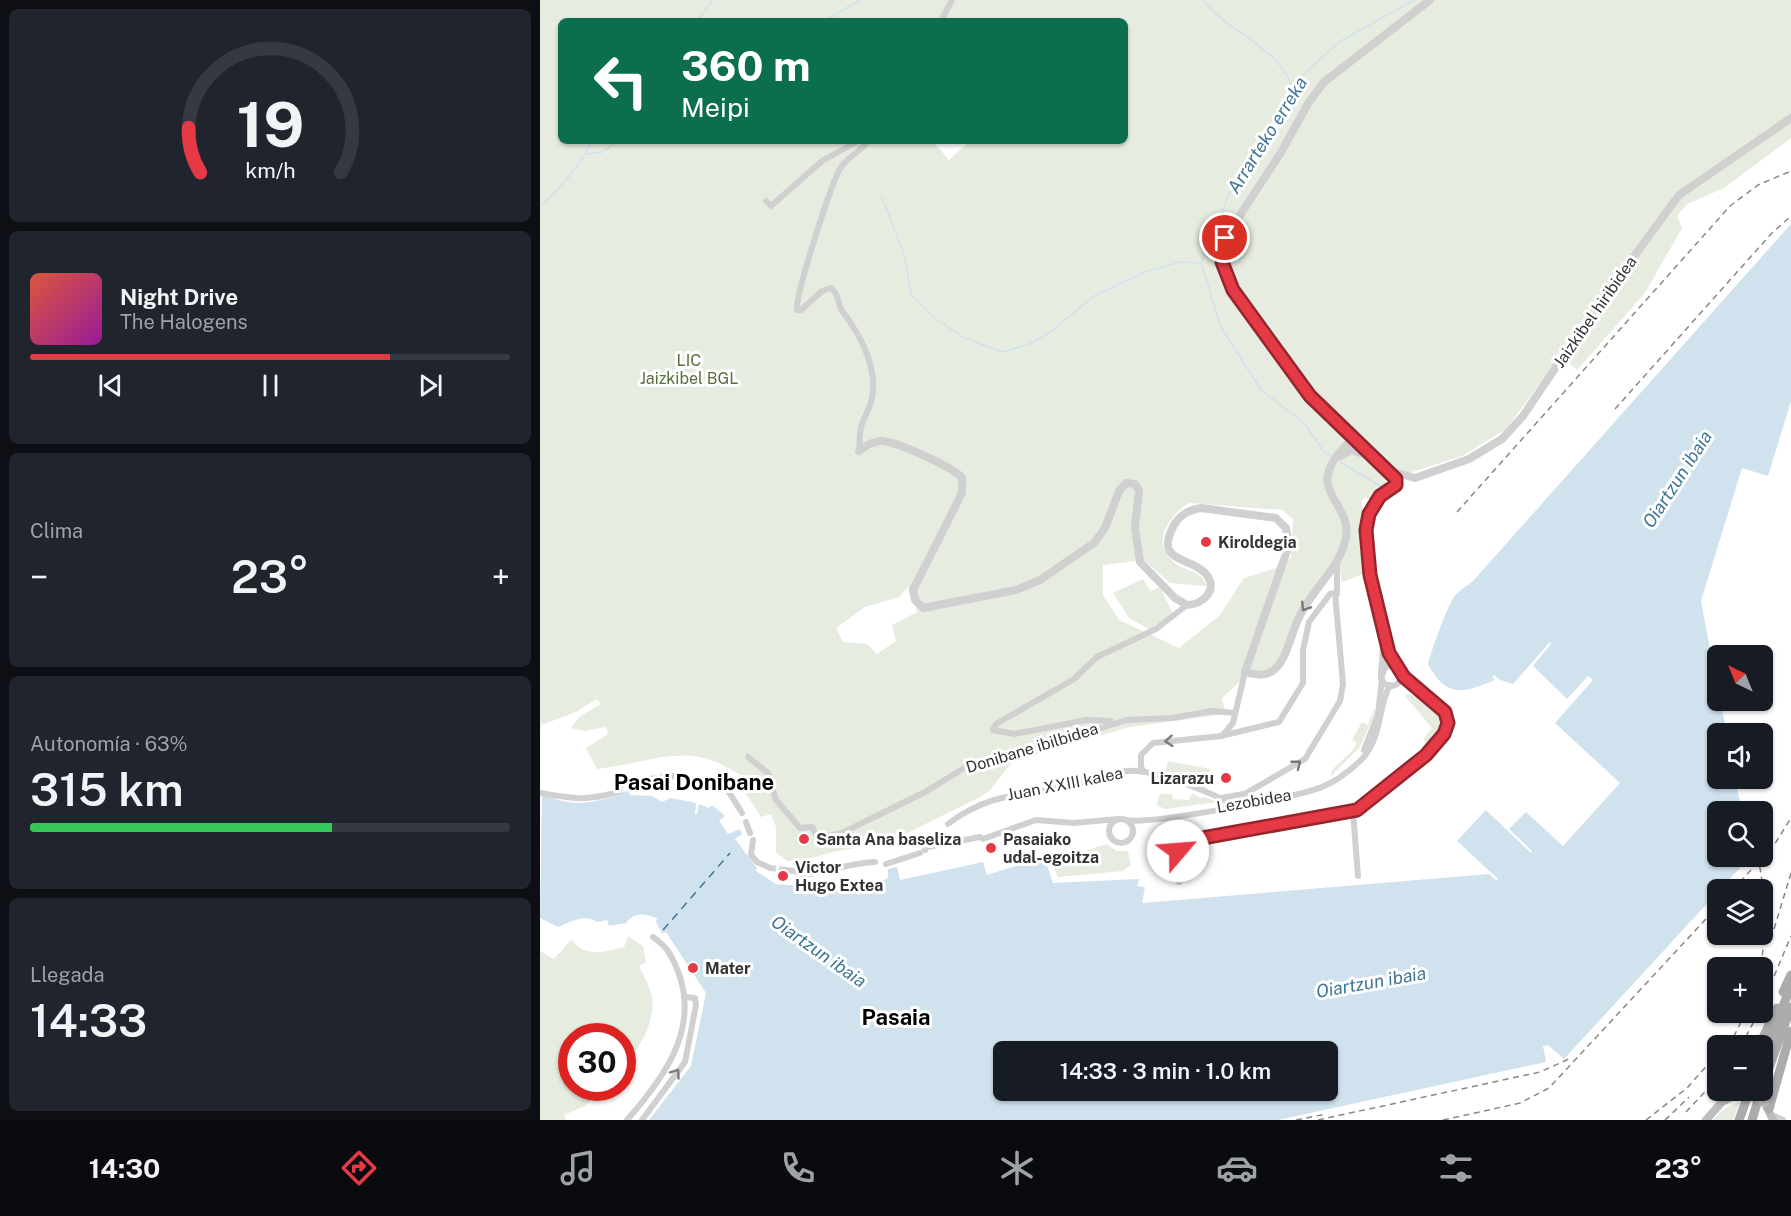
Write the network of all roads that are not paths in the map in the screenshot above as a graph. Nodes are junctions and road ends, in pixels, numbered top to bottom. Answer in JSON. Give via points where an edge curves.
{"nodes":[{"id":1,"x":952,"y":0,"type":"edge"},
{"id":2,"x":1430,"y":0,"type":"edge"},
{"id":3,"x":943,"y":18,"type":"edge"},
{"id":4,"x":1791,"y":118,"type":"edge"},
{"id":5,"x":853,"y":144,"type":"edge"},
{"id":6,"x":865,"y":144,"type":"edge"},
{"id":7,"x":766,"y":201,"type":"dead end"},
{"id":8,"x":1349,"y":437,"type":"junction"},
{"id":9,"x":859,"y":451,"type":"joint"},
{"id":10,"x":1344,"y":451,"type":"junction"},
{"id":11,"x":1367,"y":453,"type":"junction"},
{"id":12,"x":1389,"y":471,"type":"junction"},
{"id":13,"x":1415,"y":478,"type":"junction"},
{"id":14,"x":1393,"y":487,"type":"junction"},
{"id":15,"x":1338,"y":559,"type":"junction"},
{"id":16,"x":1336,"y":594,"type":"junction"},
{"id":17,"x":1187,"y":605,"type":"junction"},
{"id":18,"x":1384,"y":642,"type":"junction"},
{"id":19,"x":1399,"y":670,"type":"junction"},
{"id":20,"x":1245,"y":672,"type":"junction"},
{"id":21,"x":1382,"y":676,"type":"junction"},
{"id":22,"x":1393,"y":684,"type":"junction"},
{"id":23,"x":1420,"y":692,"type":"junction"},
{"id":24,"x":1235,"y":713,"type":"junction"},
{"id":25,"x":1115,"y":722,"type":"junction"},
{"id":26,"x":1221,"y":736,"type":"junction"},
{"id":27,"x":748,"y":757,"type":"dead end"},
{"id":28,"x":1356,"y":764,"type":"junction"},
{"id":29,"x":1144,"y":772,"type":"junction"},
{"id":30,"x":540,"y":793,"type":"edge"},
{"id":31,"x":1247,"y":793,"type":"junction"},
{"id":32,"x":1220,"y":798,"type":"junction"},
{"id":33,"x":1246,"y":803,"type":"junction"},
{"id":34,"x":1233,"y":806,"type":"junction"},
{"id":35,"x":1220,"y":808,"type":"junction"},
{"id":36,"x":1353,"y":812,"type":"junction"},
{"id":37,"x":742,"y":813,"type":"dead end"},
{"id":38,"x":1118,"y":819,"type":"junction"},
{"id":39,"x":1127,"y":820,"type":"junction"},
{"id":40,"x":1145,"y":821,"type":"junction"},
{"id":41,"x":747,"y":822,"type":"dead end"},
{"id":42,"x":948,"y":824,"type":"dead end"},
{"id":43,"x":1134,"y":831,"type":"junction"},
{"id":44,"x":750,"y":833,"type":"dead end"},
{"id":45,"x":753,"y":840,"type":"dead end"},
{"id":46,"x":875,"y":862,"type":"dead end"},
{"id":47,"x":886,"y":864,"type":"dead end"},
{"id":48,"x":770,"y":868,"type":"tunnel mouth"},
{"id":49,"x":785,"y":870,"type":"tunnel mouth"},
{"id":50,"x":1358,"y":876,"type":"dead end"},
{"id":51,"x":1179,"y":882,"type":"dead end"},
{"id":52,"x":653,"y":937,"type":"dead end"},
{"id":53,"x":1791,"y":975,"type":"edge"},
{"id":54,"x":1791,"y":986,"type":"edge"},
{"id":55,"x":686,"y":997,"type":"junction"},
{"id":56,"x":1791,"y":1007,"type":"edge"},
{"id":57,"x":1791,"y":1031,"type":"edge"},
{"id":58,"x":1764,"y":1035,"type":"edge"},
{"id":59,"x":1772,"y":1035,"type":"edge"},
{"id":60,"x":1773,"y":1058,"type":"edge"},
{"id":61,"x":1727,"y":1101,"type":"edge"},
{"id":62,"x":1740,"y":1101,"type":"edge"},
{"id":63,"x":1758,"y":1101,"type":"edge"},
{"id":64,"x":1759,"y":1101,"type":"edge"},
{"id":65,"x":1770,"y":1112,"type":"edge"},
{"id":66,"x":627,"y":1120,"type":"edge"},
{"id":67,"x":642,"y":1120,"type":"edge"},
{"id":68,"x":1706,"y":1120,"type":"edge"},
{"id":69,"x":1739,"y":1120,"type":"edge"},
{"id":70,"x":1752,"y":1120,"type":"edge"},
{"id":71,"x":1783,"y":1120,"type":"edge"}],
"edges":[{"from":1,"to":3,"type":"street"},
{"from":2,"to":8,"type":"street","via":[[1324,82],[1224,244],[1222,262],[1229,285],[1310,396]]},
{"from":4,"to":13,"type":"street","name":"Jaizkibel hiribidea","via":[[1679,195],[1509,432],[1469,459]]},
{"from":5,"to":7,"type":"street","via":[[822,161],[771,206]]},
{"from":6,"to":9,"type":"street","via":[[839,172],[803,271],[796,303],[797,310],[801,310],[831,288],[857,332],[869,361],[873,388]]},
{"from":8,"to":10,"type":"street"},
{"from":8,"to":11,"type":"street"},
{"from":9,"to":17,"type":"street","via":[[868,444],[886,441],[949,467],[962,478],[962,493],[913,590],[915,600],[923,608],[1016,590],[1040,580],[1094,543],[1126,483],[1135,484],[1139,490],[1135,527],[1140,562]]},
{"from":10,"to":11,"type":"street"},
{"from":10,"to":15,"type":"street","via":[[1328,473],[1328,488],[1344,517],[1347,532]]},
{"from":11,"to":12,"type":"street"},
{"from":11,"to":14,"type":"street"},
{"from":12,"to":13,"type":"street"},
{"from":12,"to":14,"type":"street","via":[[1397,481]]},
{"from":13,"to":14,"type":"street","name":"Jaizkibel hiribidea"},
{"from":14,"to":18,"type":"street","via":[[1374,504],[1367,524],[1370,575]]},
{"from":15,"to":16,"type":"street","name":"Juan XXIII kalea"},
{"from":15,"to":20,"type":"street","one_way":true,"via":[[1300,614],[1280,663],[1272,672],[1261,675]]},
{"from":16,"to":26,"type":"street","via":[[1309,621],[1303,650],[1303,683],[1283,717],[1273,724]]},
{"from":31,"to":16,"type":"street","name":"Juan XXIII kalea","one_way":true,"via":[[1305,759],[1340,701],[1343,684]]},
{"from":17,"to":20,"type":"street","via":[[1204,599],[1210,583],[1205,573],[1170,551],[1170,534],[1180,516],[1201,508],[1271,516],[1283,523],[1287,553]]},
{"from":17,"to":25,"type":"street","via":[[1156,629],[1091,661],[1074,679],[993,730],[1014,734],[1081,721]]},
{"from":18,"to":19,"type":"street"},
{"from":18,"to":21,"type":"street"},
{"from":19,"to":21,"type":"street","via":[[1389,666]]},
{"from":19,"to":22,"type":"street","name":"Lezobidea"},
{"from":19,"to":23,"type":"street"},
{"from":20,"to":24,"type":"street"},
{"from":21,"to":22,"type":"street"},
{"from":21,"to":28,"type":"street","name":"Lezobidea","via":[[1375,726]]},
{"from":22,"to":23,"type":"street"},
{"from":22,"to":28,"type":"street","name":"Lezobidea","via":[[1377,735]]},
{"from":23,"to":36,"type":"street","via":[[1445,712],[1448,723],[1444,734],[1426,755]]},
{"from":24,"to":25,"type":"street","name":"Donibane ibilbidea","via":[[1199,712]]},
{"from":24,"to":26,"type":"street","via":[[1230,730]]},
{"from":25,"to":27,"type":"street","name":"Donibane ibilbidea","via":[[966,767],[846,832],[818,838],[812,827],[800,828],[782,809],[768,773]]},
{"from":26,"to":29,"type":"street","one_way":true,"via":[[1150,744],[1141,754]]},
{"from":28,"to":33,"type":"street","name":"Lezobidea","via":[[1335,781],[1318,788]]},
{"from":29,"to":32,"type":"street","name":"Juan XXIII kalea"},
{"from":29,"to":42,"type":"street","name":"Juan XXIII kalea","via":[[1122,772],[1072,786],[1000,796]]},
{"from":30,"to":37,"type":"street","via":[[577,800],[601,797],[619,792],[624,782],[673,776],[716,783],[729,792]]},
{"from":31,"to":32,"type":"street","name":"Juan XXIII kalea"},
{"from":31,"to":33,"type":"street","via":[[1241,798]]},
{"from":32,"to":34,"type":"street","name":"Juan XXIII kalea"},
{"from":32,"to":35,"type":"street","via":[[1224,803]]},
{"from":33,"to":34,"type":"street","name":"Lezobidea"},
{"from":34,"to":35,"type":"street","name":"Lezobidea"},
{"from":35,"to":40,"type":"street","name":"Lezobidea"},
{"from":36,"to":50,"type":"street"},
{"from":36,"to":51,"type":"street","via":[[1184,842],[1178,851]]},
{"from":38,"to":39,"type":"street"},
{"from":38,"to":43,"type":"street","via":[[1109,829],[1114,840],[1126,842]]},
{"from":38,"to":47,"type":"street","via":[[1074,823],[1036,820],[983,838],[946,841]]},
{"from":39,"to":40,"type":"street","name":"Lezobidea"},
{"from":39,"to":43,"type":"street"},
{"from":40,"to":43,"type":"street"},
{"from":41,"to":44,"type":"street"},
{"from":45,"to":48,"type":"street","via":[[752,855]]},
{"from":46,"to":49,"type":"street","via":[[818,874],[800,875]]},
{"from":52,"to":55,"type":"street","via":[[669,950]]},
{"from":53,"to":58,"type":"main road"},
{"from":54,"to":59,"type":"main road"},
{"from":55,"to":66,"type":"street","via":[[682,1031],[672,1062]]},
{"from":67,"to":55,"type":"street","one_way":true,"via":[[685,1062],[696,1005],[695,998]]},
{"from":56,"to":60,"type":"main road"},
{"from":57,"to":65,"type":"main road"},
{"from":61,"to":68,"type":"main road"},
{"from":62,"to":69,"type":"main road"},
{"from":63,"to":70,"type":"main road"},
{"from":64,"to":65,"type":"main road","bridge":true},
{"from":65,"to":71,"type":"street"}]}
